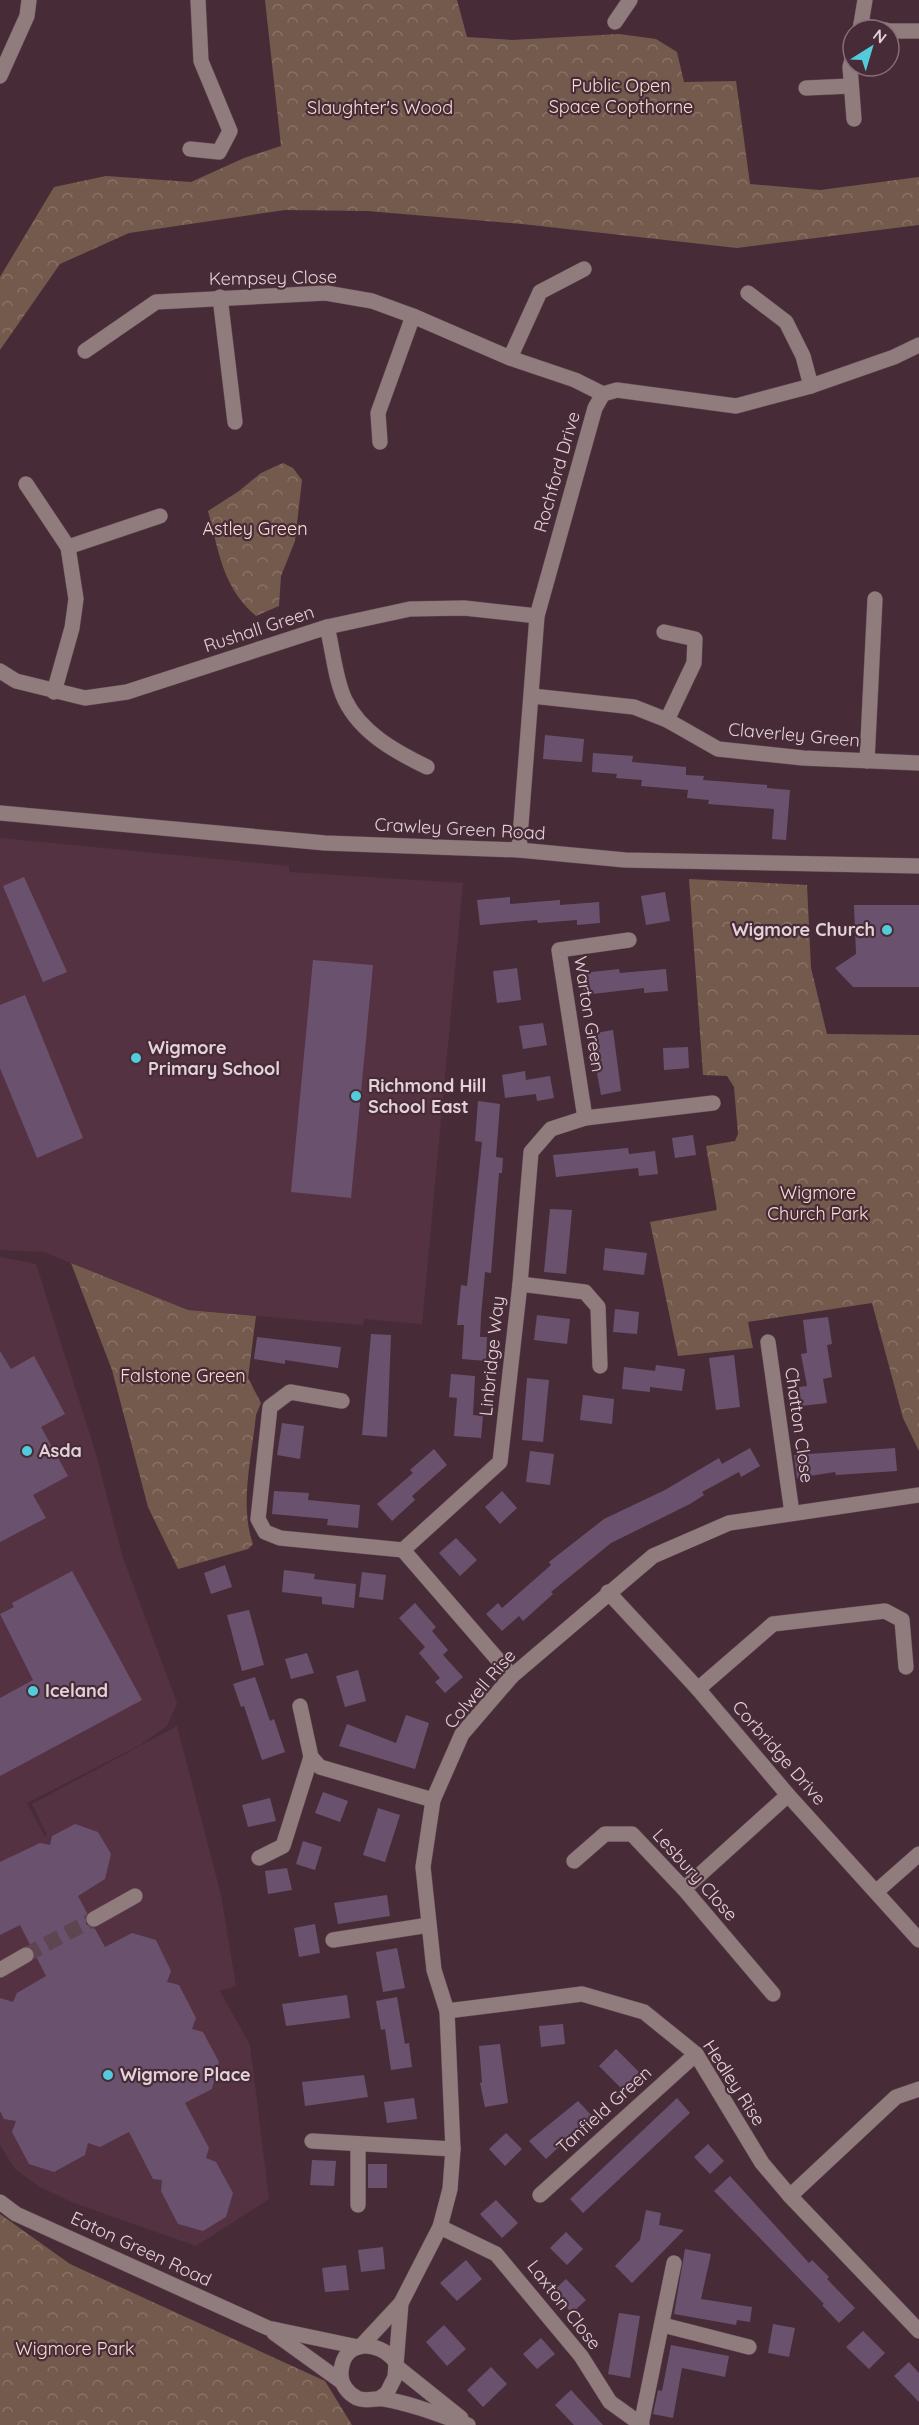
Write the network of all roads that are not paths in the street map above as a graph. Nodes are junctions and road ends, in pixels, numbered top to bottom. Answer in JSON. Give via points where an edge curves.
{"nodes":[{"id":1,"x":29,"y":0,"type":"edge"},
{"id":2,"x":198,"y":0,"type":"edge"},
{"id":3,"x":630,"y":0,"type":"edge"},
{"id":4,"x":865,"y":0,"type":"edge"},
{"id":5,"x":862,"y":18,"type":"edge"},
{"id":6,"x":615,"y":22,"type":"dead end"},
{"id":7,"x":901,"y":30,"type":"edge"},
{"id":8,"x":919,"y":31,"type":"edge"},
{"id":9,"x":0,"y":76,"type":"edge"},
{"id":10,"x":851,"y":78,"type":"edge"},
{"id":11,"x":851,"y":86,"type":"junction"},
{"id":12,"x":806,"y":88,"type":"dead end"},
{"id":13,"x":854,"y":119,"type":"dead end"},
{"id":14,"x":190,"y":149,"type":"dead end"},
{"id":15,"x":584,"y":269,"type":"dead end"},
{"id":16,"x":748,"y":293,"type":"dead end"},
{"id":17,"x":220,"y":297,"type":"junction"},
{"id":18,"x":413,"y":316,"type":"junction"},
{"id":19,"x":919,"y":345,"type":"edge"},
{"id":20,"x":85,"y":351,"type":"dead end"},
{"id":21,"x":510,"y":358,"type":"junction"},
{"id":22,"x":811,"y":386,"type":"junction"},
{"id":23,"x":603,"y":394,"type":"junction"},
{"id":24,"x":235,"y":422,"type":"dead end"},
{"id":25,"x":380,"y":442,"type":"dead end"},
{"id":26,"x":26,"y":483,"type":"dead end"},
{"id":27,"x":160,"y":516,"type":"dead end"},
{"id":28,"x":68,"y":547,"type":"junction"},
{"id":29,"x":875,"y":599,"type":"dead end"},
{"id":30,"x":537,"y":616,"type":"junction"},
{"id":31,"x":327,"y":627,"type":"junction"},
{"id":32,"x":664,"y":632,"type":"dead end"},
{"id":33,"x":0,"y":671,"type":"edge"},
{"id":34,"x":54,"y":692,"type":"junction"},
{"id":35,"x":532,"y":696,"type":"junction"},
{"id":36,"x":667,"y":720,"type":"junction"},
{"id":37,"x":867,"y":761,"type":"junction"},
{"id":38,"x":919,"y":763,"type":"edge"},
{"id":39,"x":427,"y":767,"type":"dead end"},
{"id":40,"x":0,"y":813,"type":"edge"},
{"id":41,"x":519,"y":850,"type":"junction"},
{"id":42,"x":919,"y":866,"type":"edge"},
{"id":43,"x":629,"y":940,"type":"dead end"},
{"id":44,"x":712,"y":1103,"type":"dead end"},
{"id":45,"x":585,"y":1118,"type":"junction"},
{"id":46,"x":520,"y":1284,"type":"junction"},
{"id":47,"x":768,"y":1342,"type":"dead end"},
{"id":48,"x":600,"y":1366,"type":"dead end"},
{"id":49,"x":342,"y":1401,"type":"dead end"},
{"id":50,"x":919,"y":1495,"type":"edge"},
{"id":51,"x":792,"y":1513,"type":"junction"},
{"id":52,"x":403,"y":1550,"type":"junction"},
{"id":53,"x":608,"y":1592,"type":"junction"},
{"id":54,"x":906,"y":1667,"type":"dead end"},
{"id":55,"x":512,"y":1676,"type":"junction"},
{"id":56,"x":698,"y":1689,"type":"junction"},
{"id":57,"x":300,"y":1706,"type":"dead end"},
{"id":58,"x":311,"y":1757,"type":"junction"},
{"id":59,"x":788,"y":1795,"type":"junction"},
{"id":60,"x":433,"y":1800,"type":"junction"},
{"id":61,"x":919,"y":1854,"type":"edge"},
{"id":62,"x":259,"y":1858,"type":"dead end"},
{"id":63,"x":574,"y":1862,"type":"dead end"},
{"id":64,"x":684,"y":1889,"type":"junction"},
{"id":65,"x":877,"y":1891,"type":"junction"},
{"id":66,"x":135,"y":1896,"type":"dead end"},
{"id":67,"x":94,"y":1919,"type":"tunnel mouth"},
{"id":68,"x":429,"y":1925,"type":"junction"},
{"id":69,"x":333,"y":1940,"type":"dead end"},
{"id":70,"x":919,"y":1940,"type":"edge"},
{"id":71,"x":26,"y":1955,"type":"tunnel mouth"},
{"id":72,"x":0,"y":1970,"type":"edge"},
{"id":73,"x":773,"y":1994,"type":"dead end"},
{"id":74,"x":447,"y":2011,"type":"junction"},
{"id":75,"x":696,"y":2054,"type":"junction"},
{"id":76,"x":919,"y":2089,"type":"edge"},
{"id":77,"x":312,"y":2141,"type":"dead end"},
{"id":78,"x":358,"y":2144,"type":"junction"},
{"id":79,"x":453,"y":2149,"type":"junction"},
{"id":80,"x":540,"y":2195,"type":"dead end"},
{"id":81,"x":790,"y":2196,"type":"junction"},
{"id":82,"x":0,"y":2202,"type":"edge"},
{"id":83,"x":358,"y":2205,"type":"dead end"},
{"id":84,"x":440,"y":2227,"type":"junction"},
{"id":85,"x":674,"y":2263,"type":"dead end"},
{"id":86,"x":400,"y":2303,"type":"junction"},
{"id":87,"x":663,"y":2325,"type":"junction"},
{"id":88,"x":268,"y":2328,"type":"junction"},
{"id":89,"x":919,"y":2331,"type":"edge"},
{"id":90,"x":359,"y":2346,"type":"junction"},
{"id":91,"x":749,"y":2347,"type":"dead end"},
{"id":92,"x":395,"y":2363,"type":"junction"},
{"id":93,"x":342,"y":2382,"type":"junction"},
{"id":94,"x":380,"y":2398,"type":"junction"},
{"id":95,"x":469,"y":2425,"type":"edge"},
{"id":96,"x":641,"y":2425,"type":"edge"}],
"edges":[{"from":1,"to":9,"type":"street","via":[[27,16]]},
{"from":2,"to":14,"type":"street","via":[[201,61],[230,131],[219,152]]},
{"from":3,"to":6,"type":"street"},
{"from":4,"to":5,"type":"street"},
{"from":7,"to":8,"type":"street"},
{"from":10,"to":11,"type":"street"},
{"from":11,"to":12,"type":"street"},
{"from":11,"to":13,"type":"street"},
{"from":15,"to":21,"type":"street","via":[[540,292]]},
{"from":16,"to":22,"type":"street","via":[[786,322],[803,356]]},
{"from":17,"to":18,"type":"street","name":"Kempsey Close","via":[[326,293],[372,301]]},
{"from":17,"to":20,"type":"street","name":"Kempsey Close","via":[[156,302]]},
{"from":17,"to":24,"type":"street"},
{"from":18,"to":21,"type":"street","name":"Kempsey Close"},
{"from":18,"to":25,"type":"street","via":[[378,413]]},
{"from":19,"to":22,"type":"street"},
{"from":21,"to":23,"type":"street","name":"Kempsey Close"},
{"from":22,"to":23,"type":"street","via":[[736,406],[617,390]]},
{"from":23,"to":30,"type":"street","name":"Rochford Drive","via":[[595,408]]},
{"from":26,"to":28,"type":"street"},
{"from":27,"to":28,"type":"street"},
{"from":28,"to":34,"type":"street","via":[[76,599]]},
{"from":29,"to":37,"type":"street"},
{"from":30,"to":31,"type":"street","name":"Rushall Green","via":[[464,608],[410,609]]},
{"from":30,"to":35,"type":"street","name":"Rochford Drive"},
{"from":31,"to":34,"type":"street","name":"Rushall Green","via":[[127,692],[85,698]]},
{"from":31,"to":39,"type":"street","via":[[345,700],[369,731],[392,751]]},
{"from":32,"to":36,"type":"street","via":[[695,639],[694,663]]},
{"from":33,"to":34,"type":"street","name":"Rushall Green","via":[[16,681]]},
{"from":35,"to":36,"type":"street","name":"Claverley Green","via":[[634,706]]},
{"from":35,"to":41,"type":"street","name":"Rochford Drive"},
{"from":36,"to":37,"type":"street","name":"Claverley Green","via":[[717,749],[803,759]]},
{"from":37,"to":38,"type":"street","name":"Claverley Green"},
{"from":40,"to":41,"type":"street","name":"Crawley Green Road","via":[[326,843]]},
{"from":41,"to":42,"type":"street","name":"Crawley Green Road","via":[[625,860]]},
{"from":43,"to":45,"type":"street","name":"Warton Green","via":[[559,950]]},
{"from":44,"to":45,"type":"street","name":"Linbridge Way"},
{"from":45,"to":46,"type":"street","name":"Linbridge Way","via":[[551,1129],[531,1152]]},
{"from":46,"to":48,"type":"street","via":[[585,1292],[598,1307]]},
{"from":46,"to":52,"type":"street","name":"Linbridge Way","via":[[500,1462]]},
{"from":47,"to":51,"type":"street","name":"Chatton Close"},
{"from":49,"to":52,"type":"street","via":[[291,1392],[270,1407],[258,1519],[265,1532],[280,1538]]},
{"from":50,"to":51,"type":"street","name":"Colwell Rise"},
{"from":51,"to":53,"type":"street","name":"Colwell Rise","via":[[718,1527],[653,1556]]},
{"from":52,"to":55,"type":"street"},
{"from":53,"to":55,"type":"street","name":"Colwell Rise"},
{"from":53,"to":56,"type":"street","name":"Corbridge Drive"},
{"from":54,"to":56,"type":"street","via":[[902,1620],[885,1611],[772,1624]]},
{"from":55,"to":60,"type":"street","name":"Colwell Rise","via":[[462,1734]]},
{"from":56,"to":59,"type":"street","name":"Corbridge Drive"},
{"from":57,"to":58,"type":"street"},
{"from":58,"to":60,"type":"street","via":[[320,1767]]},
{"from":58,"to":62,"type":"street","via":[[283,1846]]},
{"from":59,"to":64,"type":"street"},
{"from":59,"to":65,"type":"street","name":"Corbridge Drive"},
{"from":60,"to":68,"type":"street","name":"Colwell Rise","via":[[423,1867]]},
{"from":61,"to":65,"type":"street"},
{"from":63,"to":64,"type":"street","name":"Lesbury Close","via":[[605,1834],[632,1834]]},
{"from":64,"to":73,"type":"street","name":"Lesbury Close"},
{"from":65,"to":70,"type":"street","name":"Corbridge Drive"},
{"from":66,"to":67,"type":"street"},
{"from":68,"to":69,"type":"street"},
{"from":68,"to":74,"type":"street","name":"Colwell Rise","via":[[434,1970]]},
{"from":71,"to":72,"type":"street"},
{"from":74,"to":75,"type":"street","name":"Hedley Rise","via":[[582,1994],[644,2012]]},
{"from":74,"to":79,"type":"street","name":"Colwell Rise"},
{"from":75,"to":80,"type":"street","name":"Tanfield Green"},
{"from":75,"to":81,"type":"street","name":"Hedley Rise","via":[[762,2163]]},
{"from":76,"to":81,"type":"street","via":[[896,2097]]},
{"from":77,"to":78,"type":"street"},
{"from":78,"to":79,"type":"street"},
{"from":78,"to":83,"type":"street"},
{"from":79,"to":84,"type":"street","name":"Colwell Rise","via":[[450,2189]]},
{"from":81,"to":89,"type":"street","name":"Hedley Rise"},
{"from":82,"to":88,"type":"street","name":"Eaton Green Road","via":[[16,2214]]},
{"from":84,"to":86,"type":"street","name":"Colwell Rise"},
{"from":84,"to":96,"type":"street","name":"Laxton Close","via":[[496,2254],[581,2356],[610,2402]]},
{"from":85,"to":87,"type":"street"},
{"from":86,"to":90,"type":"street","name":"Colwell Rise"},
{"from":86,"to":92,"type":"street","name":"Colwell Rise"},
{"from":87,"to":91,"type":"street"},
{"from":87,"to":96,"type":"street"},
{"from":88,"to":90,"type":"street","name":"Eaton Green Road"},
{"from":88,"to":93,"type":"street","name":"Eaton Green Road"},
{"from":90,"to":92,"type":"street","via":[[381,2348]]},
{"from":90,"to":93,"type":"street","via":[[342,2365]]},
{"from":92,"to":94,"type":"street","via":[[392,2385]]},
{"from":92,"to":95,"type":"street"},
{"from":93,"to":94,"type":"street","via":[[358,2399]]},
{"from":94,"to":95,"type":"street"}]}
